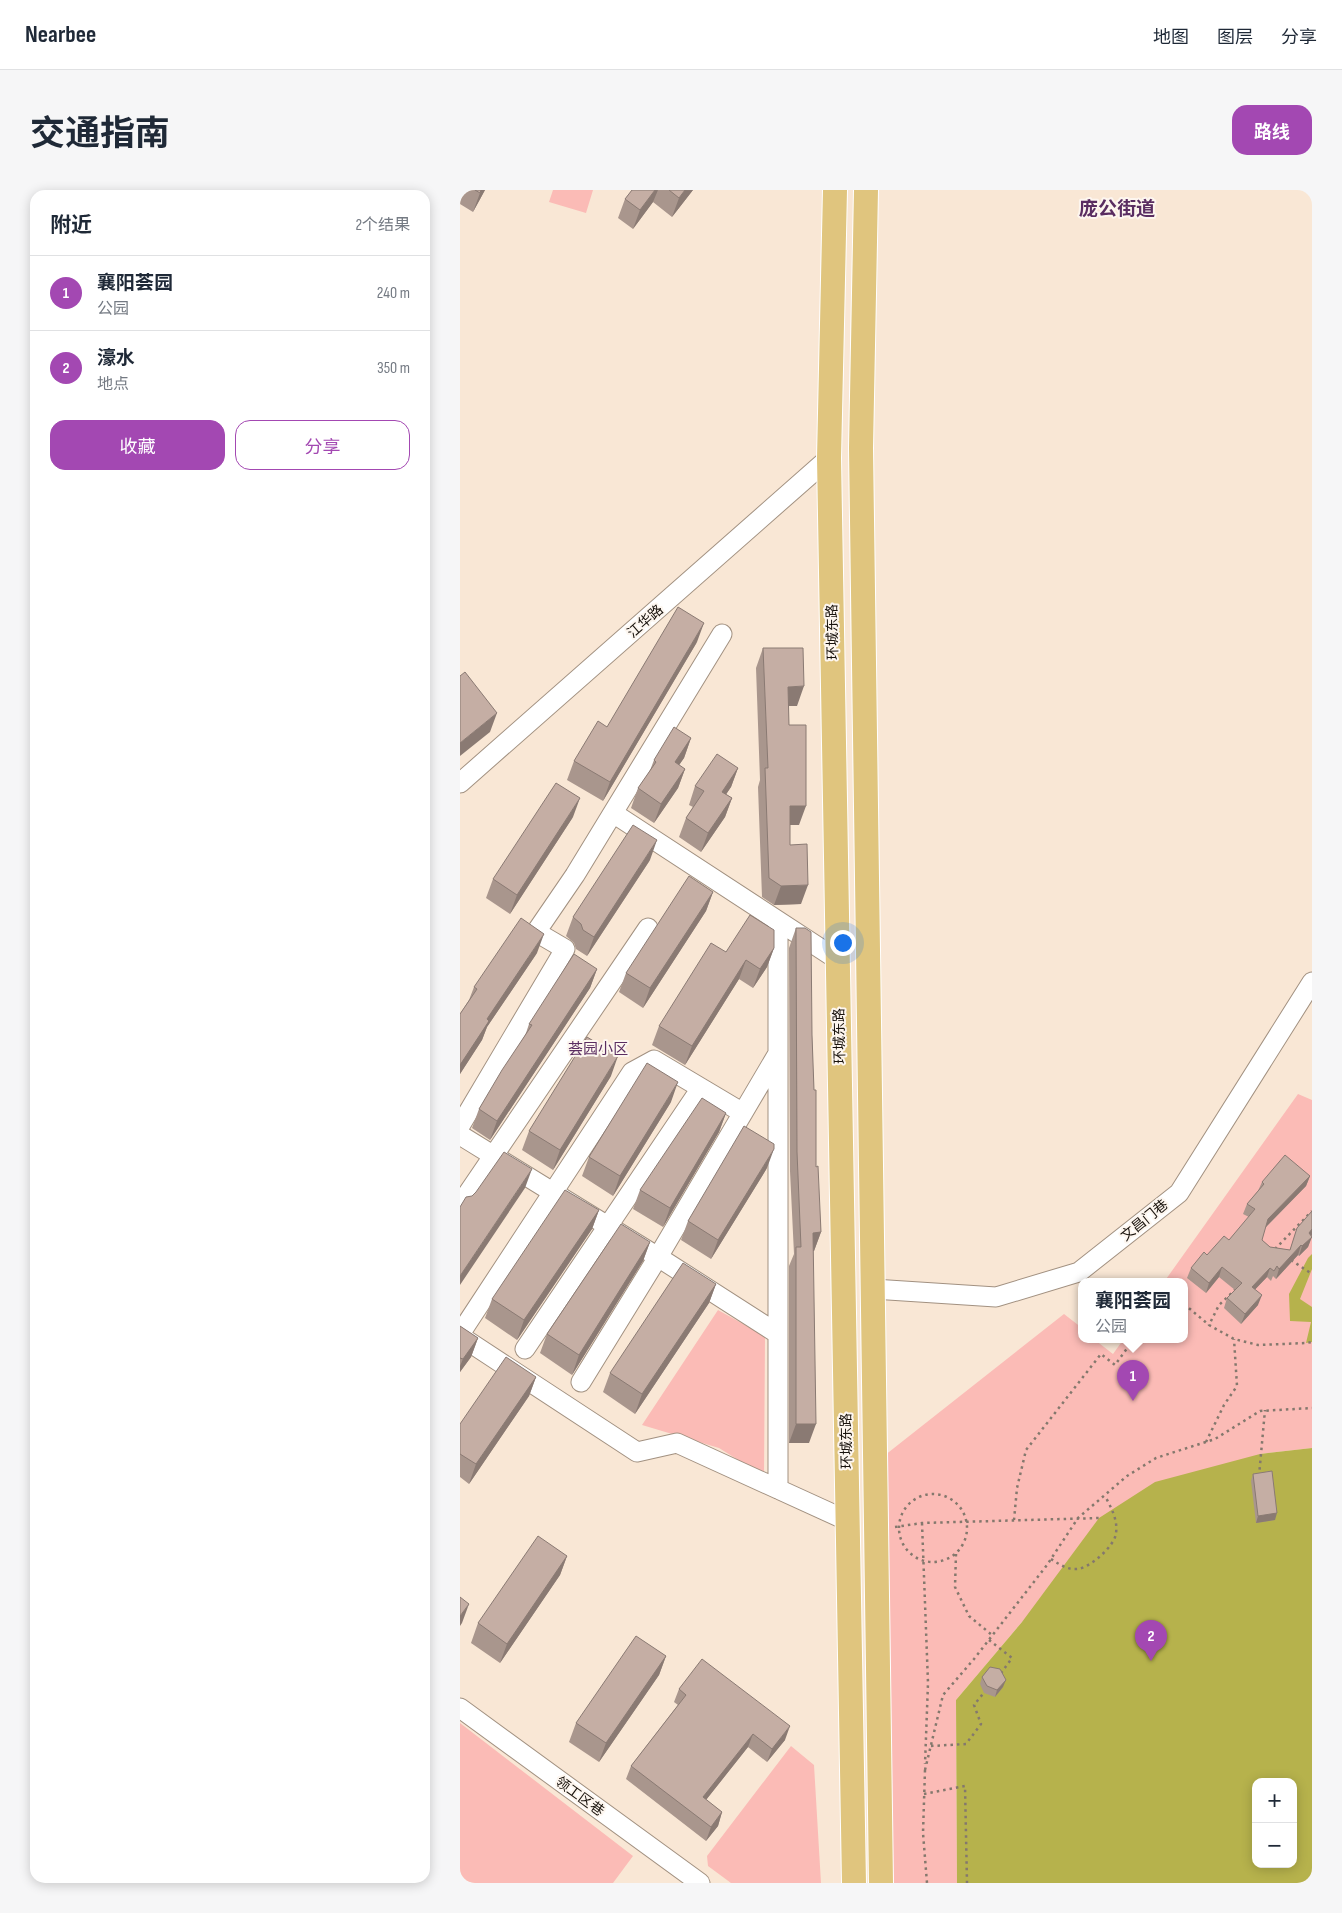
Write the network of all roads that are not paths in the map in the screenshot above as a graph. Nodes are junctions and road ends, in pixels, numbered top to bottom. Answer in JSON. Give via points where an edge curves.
{"nodes":[{"id":1,"x":835,"y":190,"type":"edge"},
{"id":2,"x":866,"y":190,"type":"edge"},
{"id":3,"x":829,"y":458,"type":"junction"},
{"id":4,"x":722,"y":634,"type":"dead end"},
{"id":5,"x":460,"y":783,"type":"edge"},
{"id":6,"x":613,"y":813,"type":"junction"},
{"id":7,"x":778,"y":921,"type":"junction"},
{"id":8,"x":648,"y":928,"type":"dead end"},
{"id":9,"x":838,"y":960,"type":"junction"},
{"id":10,"x":1312,"y":982,"type":"edge"},
{"id":11,"x":778,"y":1054,"type":"junction"},
{"id":12,"x":701,"y":1088,"type":"junction"},
{"id":13,"x":743,"y":1113,"type":"junction"},
{"id":14,"x":460,"y":1126,"type":"edge"},
{"id":15,"x":460,"y":1134,"type":"edge"},
{"id":16,"x":494,"y":1156,"type":"junction"},
{"id":17,"x":553,"y":1192,"type":"junction"},
{"id":18,"x":460,"y":1205,"type":"edge"},
{"id":19,"x":608,"y":1226,"type":"junction"},
{"id":20,"x":658,"y":1257,"type":"junction"},
{"id":21,"x":873,"y":1289,"type":"junction"},
{"id":22,"x":778,"y":1334,"type":"junction"},
{"id":23,"x":460,"y":1335,"type":"edge"},
{"id":24,"x":525,"y":1349,"type":"dead end"},
{"id":25,"x":581,"y":1382,"type":"dead end"},
{"id":26,"x":778,"y":1489,"type":"junction"},
{"id":27,"x":848,"y":1521,"type":"junction"},
{"id":28,"x":460,"y":1708,"type":"edge"},
{"id":29,"x":700,"y":1883,"type":"edge"},
{"id":30,"x":854,"y":1883,"type":"edge"},
{"id":31,"x":881,"y":1883,"type":"edge"}],
"edges":[{"from":1,"to":3,"type":"main road","name":"环城东路"},
{"from":2,"to":21,"type":"main road","via":[[861,448]]},
{"from":3,"to":5,"type":"street","name":"江华路"},
{"from":3,"to":9,"type":"main road","name":"环城东路"},
{"from":4,"to":6,"type":"street"},
{"from":6,"to":7,"type":"street"},
{"from":6,"to":14,"type":"street","via":[[576,875],[536,932],[565,948]]},
{"from":7,"to":9,"type":"street"},
{"from":7,"to":11,"type":"street"},
{"from":8,"to":16,"type":"street"},
{"from":9,"to":27,"type":"main road","name":"环城东路"},
{"from":10,"to":21,"type":"street","name":"文昌门巷","via":[[1179,1193],[1079,1272],[996,1297]]},
{"from":11,"to":13,"type":"street"},
{"from":11,"to":22,"type":"street"},
{"from":12,"to":13,"type":"street"},
{"from":12,"to":17,"type":"street","via":[[654,1060],[632,1072]]},
{"from":12,"to":19,"type":"street"},
{"from":13,"to":20,"type":"street"},
{"from":15,"to":16,"type":"street"},
{"from":16,"to":17,"type":"street"},
{"from":16,"to":18,"type":"street"},
{"from":17,"to":19,"type":"street"},
{"from":17,"to":23,"type":"street"},
{"from":19,"to":20,"type":"street"},
{"from":19,"to":24,"type":"street"},
{"from":20,"to":22,"type":"street"},
{"from":20,"to":25,"type":"street"},
{"from":21,"to":31,"type":"main road","via":[[887,1529]]},
{"from":22,"to":26,"type":"street"},
{"from":23,"to":26,"type":"street","via":[[636,1452],[677,1443]]},
{"from":26,"to":27,"type":"street"},
{"from":27,"to":30,"type":"main road","name":"环城东路"},
{"from":28,"to":29,"type":"street","name":"领工区巷"}]}
